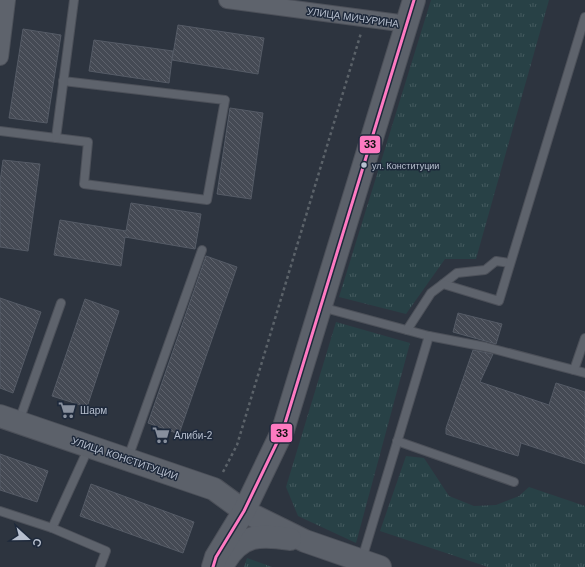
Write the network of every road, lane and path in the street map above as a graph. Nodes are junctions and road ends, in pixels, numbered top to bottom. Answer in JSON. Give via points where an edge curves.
{"nodes":[{"id":1,"x":7,"y":0,"type":"edge"},
{"id":2,"x":74,"y":0,"type":"edge"},
{"id":3,"x":227,"y":0,"type":"edge"},
{"id":4,"x":414,"y":0,"type":"edge"},
{"id":5,"x":585,"y":17,"type":"edge"},
{"id":6,"x":366,"y":18,"type":"junction"},
{"id":7,"x":407,"y":24,"type":"junction"},
{"id":8,"x":0,"y":56,"type":"edge"},
{"id":9,"x":63,"y":81,"type":"junction"},
{"id":10,"x":0,"y":131,"type":"edge"},
{"id":11,"x":56,"y":138,"type":"junction"},
{"id":12,"x":202,"y":250,"type":"dead end"},
{"id":13,"x":510,"y":263,"type":"junction"},
{"id":14,"x":443,"y":284,"type":"junction"},
{"id":15,"x":61,"y":303,"type":"dead end"},
{"id":16,"x":320,"y":307,"type":"junction"},
{"id":17,"x":407,"y":330,"type":"junction"},
{"id":18,"x":428,"y":336,"type":"junction"},
{"id":19,"x":585,"y":338,"type":"edge"},
{"id":20,"x":574,"y":370,"type":"junction"},
{"id":21,"x":585,"y":373,"type":"edge"},
{"id":22,"x":9,"y":419,"type":"edge"},
{"id":23,"x":397,"y":441,"type":"junction"},
{"id":24,"x":89,"y":446,"type":"junction"},
{"id":25,"x":128,"y":459,"type":"junction"},
{"id":26,"x":514,"y":482,"type":"dead end"},
{"id":27,"x":214,"y":489,"type":"junction"},
{"id":28,"x":0,"y":510,"type":"edge"},
{"id":29,"x":244,"y":511,"type":"junction"},
{"id":30,"x":52,"y":528,"type":"junction"},
{"id":31,"x":305,"y":541,"type":"junction"},
{"id":32,"x":371,"y":564,"type":"edge"},
{"id":33,"x":100,"y":567,"type":"edge"},
{"id":34,"x":213,"y":567,"type":"edge"},
{"id":35,"x":222,"y":567,"type":"edge"}],
"edges":[{"from":1,"to":8,"type":"street"},
{"from":2,"to":9,"type":"lane"},
{"from":3,"to":6,"type":"street","name":"УЛИЦА МИЧУРИНА"},
{"from":4,"to":7,"type":"main road"},
{"from":5,"to":13,"type":"lane"},
{"from":6,"to":7,"type":"street","name":"УЛИЦА МИЧУРИНА"},
{"from":6,"to":27,"type":"path","via":[[236,445]]},
{"from":7,"to":16,"type":"main road"},
{"from":9,"to":11,"type":"lane"},
{"from":9,"to":11,"type":"lane","via":[[225,100],[207,200],[84,184],[88,142]]},
{"from":10,"to":11,"type":"lane"},
{"from":12,"to":25,"type":"lane"},
{"from":13,"to":14,"type":"lane","via":[[496,261],[485,270],[457,273]]},
{"from":13,"to":14,"type":"lane","via":[[499,301]]},
{"from":14,"to":17,"type":"lane","via":[[431,294]]},
{"from":15,"to":22,"type":"lane"},
{"from":16,"to":17,"type":"lane"},
{"from":16,"to":29,"type":"main road","via":[[283,430]]},
{"from":17,"to":18,"type":"lane"},
{"from":18,"to":20,"type":"lane","via":[[486,347]]},
{"from":18,"to":23,"type":"lane"},
{"from":19,"to":20,"type":"lane"},
{"from":20,"to":21,"type":"lane"},
{"from":22,"to":24,"type":"main road","name":"УЛИЦА КОНСТИТУЦИИ"},
{"from":23,"to":26,"type":"lane"},
{"from":23,"to":32,"type":"lane"},
{"from":24,"to":25,"type":"main road","name":"УЛИЦА КОНСТИТУЦИИ"},
{"from":24,"to":30,"type":"lane"},
{"from":25,"to":27,"type":"main road","name":"УЛИЦА КОНСТИТУЦИИ"},
{"from":27,"to":29,"type":"main road","name":"УЛИЦА КОНСТИТУЦИИ"},
{"from":28,"to":30,"type":"lane"},
{"from":29,"to":31,"type":"main road","name":"УЛИЦА КОНСТИТУЦИИ"},
{"from":29,"to":34,"type":"main road","via":[[216,557]]},
{"from":30,"to":33,"type":"lane","via":[[106,551]]},
{"from":31,"to":32,"type":"main road"},
{"from":31,"to":35,"type":"main road","via":[[266,535],[250,539],[236,545]]}]}
